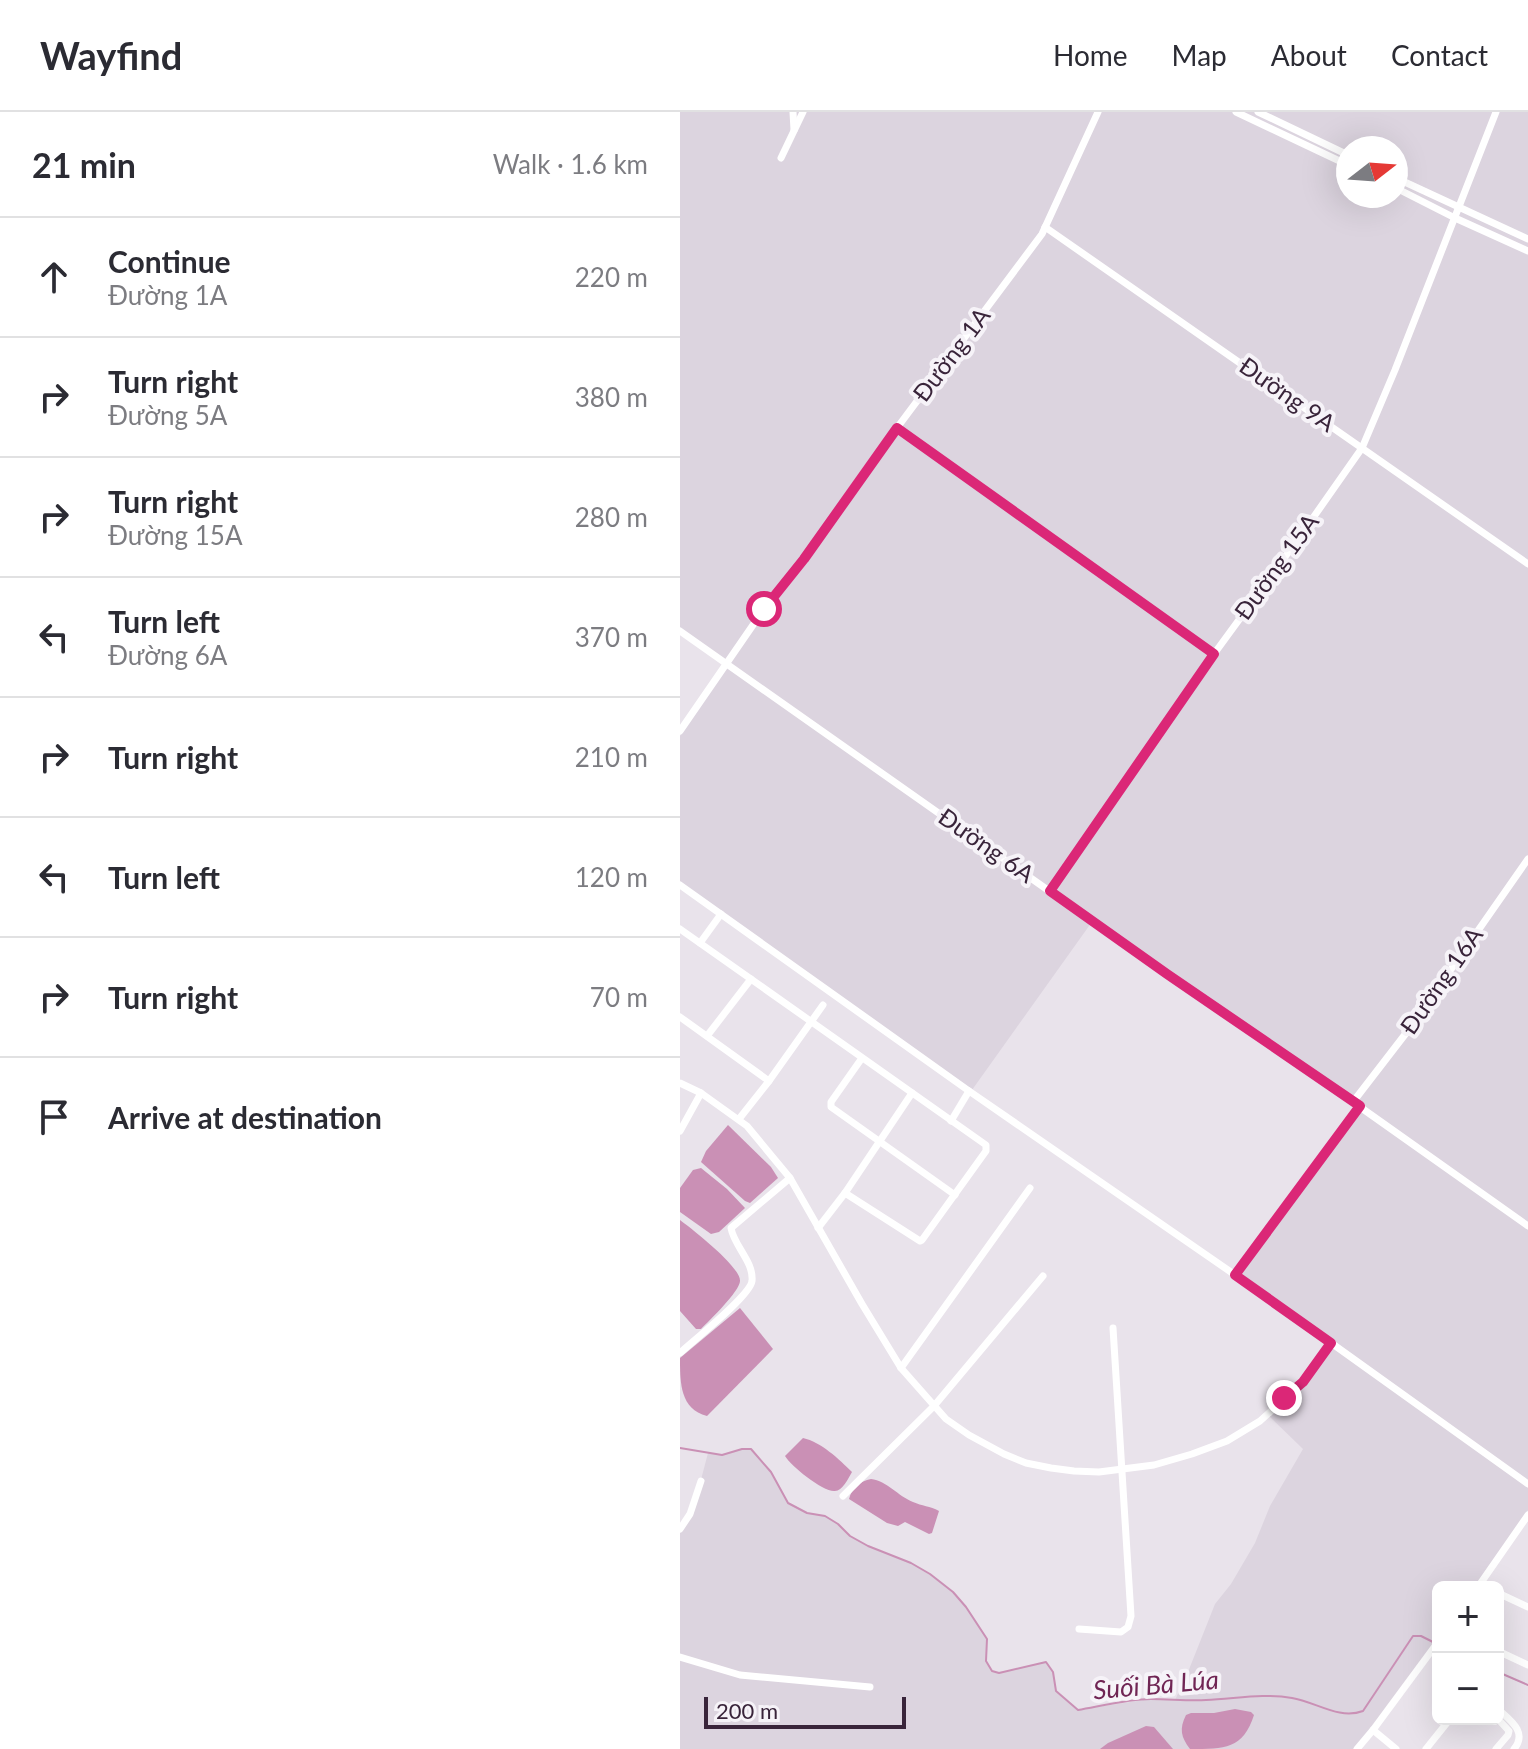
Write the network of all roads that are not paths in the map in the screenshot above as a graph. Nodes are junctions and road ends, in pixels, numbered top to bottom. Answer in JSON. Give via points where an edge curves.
{"nodes":[{"id":1,"x":793,"y":112,"type":"edge"},
{"id":2,"x":803,"y":112,"type":"edge"},
{"id":3,"x":1098,"y":112,"type":"edge"},
{"id":4,"x":1236,"y":112,"type":"edge"},
{"id":5,"x":1258,"y":112,"type":"edge"},
{"id":6,"x":1496,"y":112,"type":"edge"},
{"id":7,"x":794,"y":130,"type":"junction"},
{"id":8,"x":1336,"y":149,"type":"edge"},
{"id":9,"x":781,"y":158,"type":"dead end"},
{"id":10,"x":1336,"y":159,"type":"edge"},
{"id":11,"x":1408,"y":184,"type":"edge"},
{"id":12,"x":1408,"y":194,"type":"edge"},
{"id":13,"x":1460,"y":208,"type":"junction"},
{"id":14,"x":1455,"y":218,"type":"junction"},
{"id":15,"x":1045,"y":227,"type":"junction"},
{"id":16,"x":1528,"y":239,"type":"edge"},
{"id":17,"x":1528,"y":251,"type":"edge"},
{"id":18,"x":897,"y":428,"type":"junction"},
{"id":19,"x":1362,"y":448,"type":"junction"},
{"id":20,"x":1528,"y":564,"type":"edge"},
{"id":21,"x":680,"y":631,"type":"edge"},
{"id":22,"x":1214,"y":654,"type":"junction"},
{"id":23,"x":726,"y":663,"type":"junction"},
{"id":24,"x":680,"y":731,"type":"edge"},
{"id":25,"x":1528,"y":859,"type":"edge"},
{"id":26,"x":680,"y":885,"type":"edge"},
{"id":27,"x":1050,"y":891,"type":"junction"},
{"id":28,"x":721,"y":914,"type":"junction"},
{"id":29,"x":680,"y":929,"type":"edge"},
{"id":30,"x":700,"y":943,"type":"junction"},
{"id":31,"x":751,"y":979,"type":"junction"},
{"id":32,"x":823,"y":1005,"type":"dead end"},
{"id":33,"x":680,"y":1017,"type":"edge"},
{"id":34,"x":812,"y":1022,"type":"junction"},
{"id":35,"x":707,"y":1036,"type":"junction"},
{"id":36,"x":862,"y":1058,"type":"junction"},
{"id":37,"x":769,"y":1081,"type":"junction"},
{"id":38,"x":680,"y":1083,"type":"edge"},
{"id":39,"x":969,"y":1091,"type":"junction"},
{"id":40,"x":701,"y":1093,"type":"junction"},
{"id":41,"x":912,"y":1093,"type":"junction"},
{"id":42,"x":1356,"y":1104,"type":"junction"},
{"id":43,"x":739,"y":1119,"type":"junction"},
{"id":44,"x":951,"y":1121,"type":"junction"},
{"id":45,"x":680,"y":1131,"type":"edge"},
{"id":46,"x":879,"y":1141,"type":"junction"},
{"id":47,"x":790,"y":1178,"type":"junction"},
{"id":48,"x":1030,"y":1188,"type":"dead end"},
{"id":49,"x":845,"y":1193,"type":"junction"},
{"id":50,"x":955,"y":1195,"type":"junction"},
{"id":51,"x":1528,"y":1226,"type":"edge"},
{"id":52,"x":818,"y":1228,"type":"junction"},
{"id":53,"x":1235,"y":1275,"type":"junction"},
{"id":54,"x":1043,"y":1276,"type":"dead end"},
{"id":55,"x":1113,"y":1328,"type":"dead end"},
{"id":56,"x":1331,"y":1343,"type":"junction"},
{"id":57,"x":680,"y":1353,"type":"edge"},
{"id":58,"x":901,"y":1368,"type":"junction"},
{"id":59,"x":934,"y":1406,"type":"junction"},
{"id":60,"x":1122,"y":1470,"type":"junction"},
{"id":61,"x":701,"y":1481,"type":"dead end"},
{"id":62,"x":1528,"y":1484,"type":"edge"},
{"id":63,"x":843,"y":1496,"type":"dead end"},
{"id":64,"x":1528,"y":1515,"type":"edge"},
{"id":65,"x":680,"y":1529,"type":"edge"},
{"id":66,"x":1484,"y":1581,"type":"edge"},
{"id":67,"x":1504,"y":1596,"type":"edge"},
{"id":68,"x":1528,"y":1607,"type":"edge"},
{"id":69,"x":1079,"y":1629,"type":"dead end"},
{"id":70,"x":1433,"y":1653,"type":"edge"},
{"id":71,"x":1502,"y":1653,"type":"edge"},
{"id":72,"x":680,"y":1657,"type":"edge"},
{"id":73,"x":1528,"y":1665,"type":"edge"},
{"id":74,"x":870,"y":1687,"type":"dead end"},
{"id":75,"x":1504,"y":1714,"type":"edge"},
{"id":76,"x":1445,"y":1725,"type":"edge"},
{"id":77,"x":1504,"y":1725,"type":"edge"},
{"id":78,"x":1373,"y":1730,"type":"junction"},
{"id":79,"x":1357,"y":1749,"type":"edge"},
{"id":80,"x":1396,"y":1749,"type":"edge"},
{"id":81,"x":1426,"y":1749,"type":"edge"},
{"id":82,"x":1496,"y":1749,"type":"edge"},
{"id":83,"x":1514,"y":1749,"type":"edge"}],
"edges":[{"from":1,"to":7,"type":"street"},
{"from":2,"to":7,"type":"street"},
{"from":3,"to":15,"type":"street","name":"Đường 1A"},
{"from":4,"to":10,"type":"street"},
{"from":5,"to":8,"type":"street"},
{"from":6,"to":13,"type":"street"},
{"from":7,"to":9,"type":"street"},
{"from":11,"to":13,"type":"street"},
{"from":12,"to":14,"type":"street"},
{"from":13,"to":14,"type":"street","name":"Đường 15A"},
{"from":13,"to":16,"type":"street"},
{"from":14,"to":17,"type":"street"},
{"from":14,"to":19,"type":"street","name":"Đường 15A"},
{"from":15,"to":18,"type":"street","name":"Đường 1A"},
{"from":15,"to":19,"type":"street","name":"Đường 9A"},
{"from":18,"to":22,"type":"street"},
{"from":18,"to":23,"type":"street","name":"Đường 1A"},
{"from":19,"to":20,"type":"street","name":"Đường 9A"},
{"from":19,"to":22,"type":"street","name":"Đường 15A"},
{"from":21,"to":23,"type":"street","name":"Đường 6A"},
{"from":22,"to":27,"type":"street","name":"Đường 15A"},
{"from":23,"to":24,"type":"street","name":"Đường 1A"},
{"from":23,"to":27,"type":"street","name":"Đường 6A"},
{"from":25,"to":42,"type":"street","name":"Đường 16A"},
{"from":26,"to":28,"type":"street"},
{"from":27,"to":42,"type":"street","name":"Đường 6A"},
{"from":28,"to":30,"type":"street"},
{"from":28,"to":39,"type":"street"},
{"from":29,"to":30,"type":"street"},
{"from":30,"to":31,"type":"street"},
{"from":31,"to":34,"type":"street"},
{"from":31,"to":35,"type":"street"},
{"from":32,"to":34,"type":"street"},
{"from":33,"to":35,"type":"street"},
{"from":34,"to":36,"type":"street"},
{"from":34,"to":37,"type":"street"},
{"from":35,"to":37,"type":"street"},
{"from":36,"to":41,"type":"street"},
{"from":36,"to":46,"type":"street","via":[[831,1105]]},
{"from":37,"to":43,"type":"street"},
{"from":38,"to":40,"type":"street"},
{"from":39,"to":44,"type":"street"},
{"from":39,"to":53,"type":"street"},
{"from":40,"to":43,"type":"street"},
{"from":40,"to":45,"type":"street"},
{"from":41,"to":44,"type":"street"},
{"from":41,"to":46,"type":"street"},
{"from":42,"to":51,"type":"street","name":"Đường 6A"},
{"from":42,"to":53,"type":"street","name":"Đường 16A"},
{"from":43,"to":47,"type":"street"},
{"from":44,"to":50,"type":"street","via":[[986,1145]]},
{"from":46,"to":49,"type":"street"},
{"from":46,"to":50,"type":"street"},
{"from":47,"to":52,"type":"street"},
{"from":47,"to":57,"type":"street","via":[[731,1228],[747,1259],[752,1280],[748,1289]]},
{"from":48,"to":58,"type":"street"},
{"from":49,"to":50,"type":"street","via":[[920,1241]]},
{"from":49,"to":52,"type":"street"},
{"from":52,"to":58,"type":"street"},
{"from":53,"to":56,"type":"street"},
{"from":54,"to":59,"type":"street"},
{"from":55,"to":60,"type":"street"},
{"from":56,"to":60,"type":"street","via":[[1303,1382],[1260,1421],[1192,1454]]},
{"from":56,"to":62,"type":"street"},
{"from":58,"to":59,"type":"street"},
{"from":59,"to":60,"type":"street","via":[[969,1435],[1026,1463],[1074,1471]]},
{"from":59,"to":63,"type":"street"},
{"from":60,"to":69,"type":"street","via":[[1131,1616],[1121,1632]]},
{"from":61,"to":65,"type":"street"},
{"from":64,"to":66,"type":"street"},
{"from":67,"to":68,"type":"street"},
{"from":70,"to":78,"type":"street"},
{"from":71,"to":73,"type":"street"},
{"from":72,"to":74,"type":"street","via":[[740,1675]]},
{"from":75,"to":83,"type":"street","via":[[1520,1735]]},
{"from":76,"to":81,"type":"street"},
{"from":77,"to":82,"type":"street","via":[[1508,1735]]},
{"from":78,"to":79,"type":"street"},
{"from":78,"to":80,"type":"street"}]}
